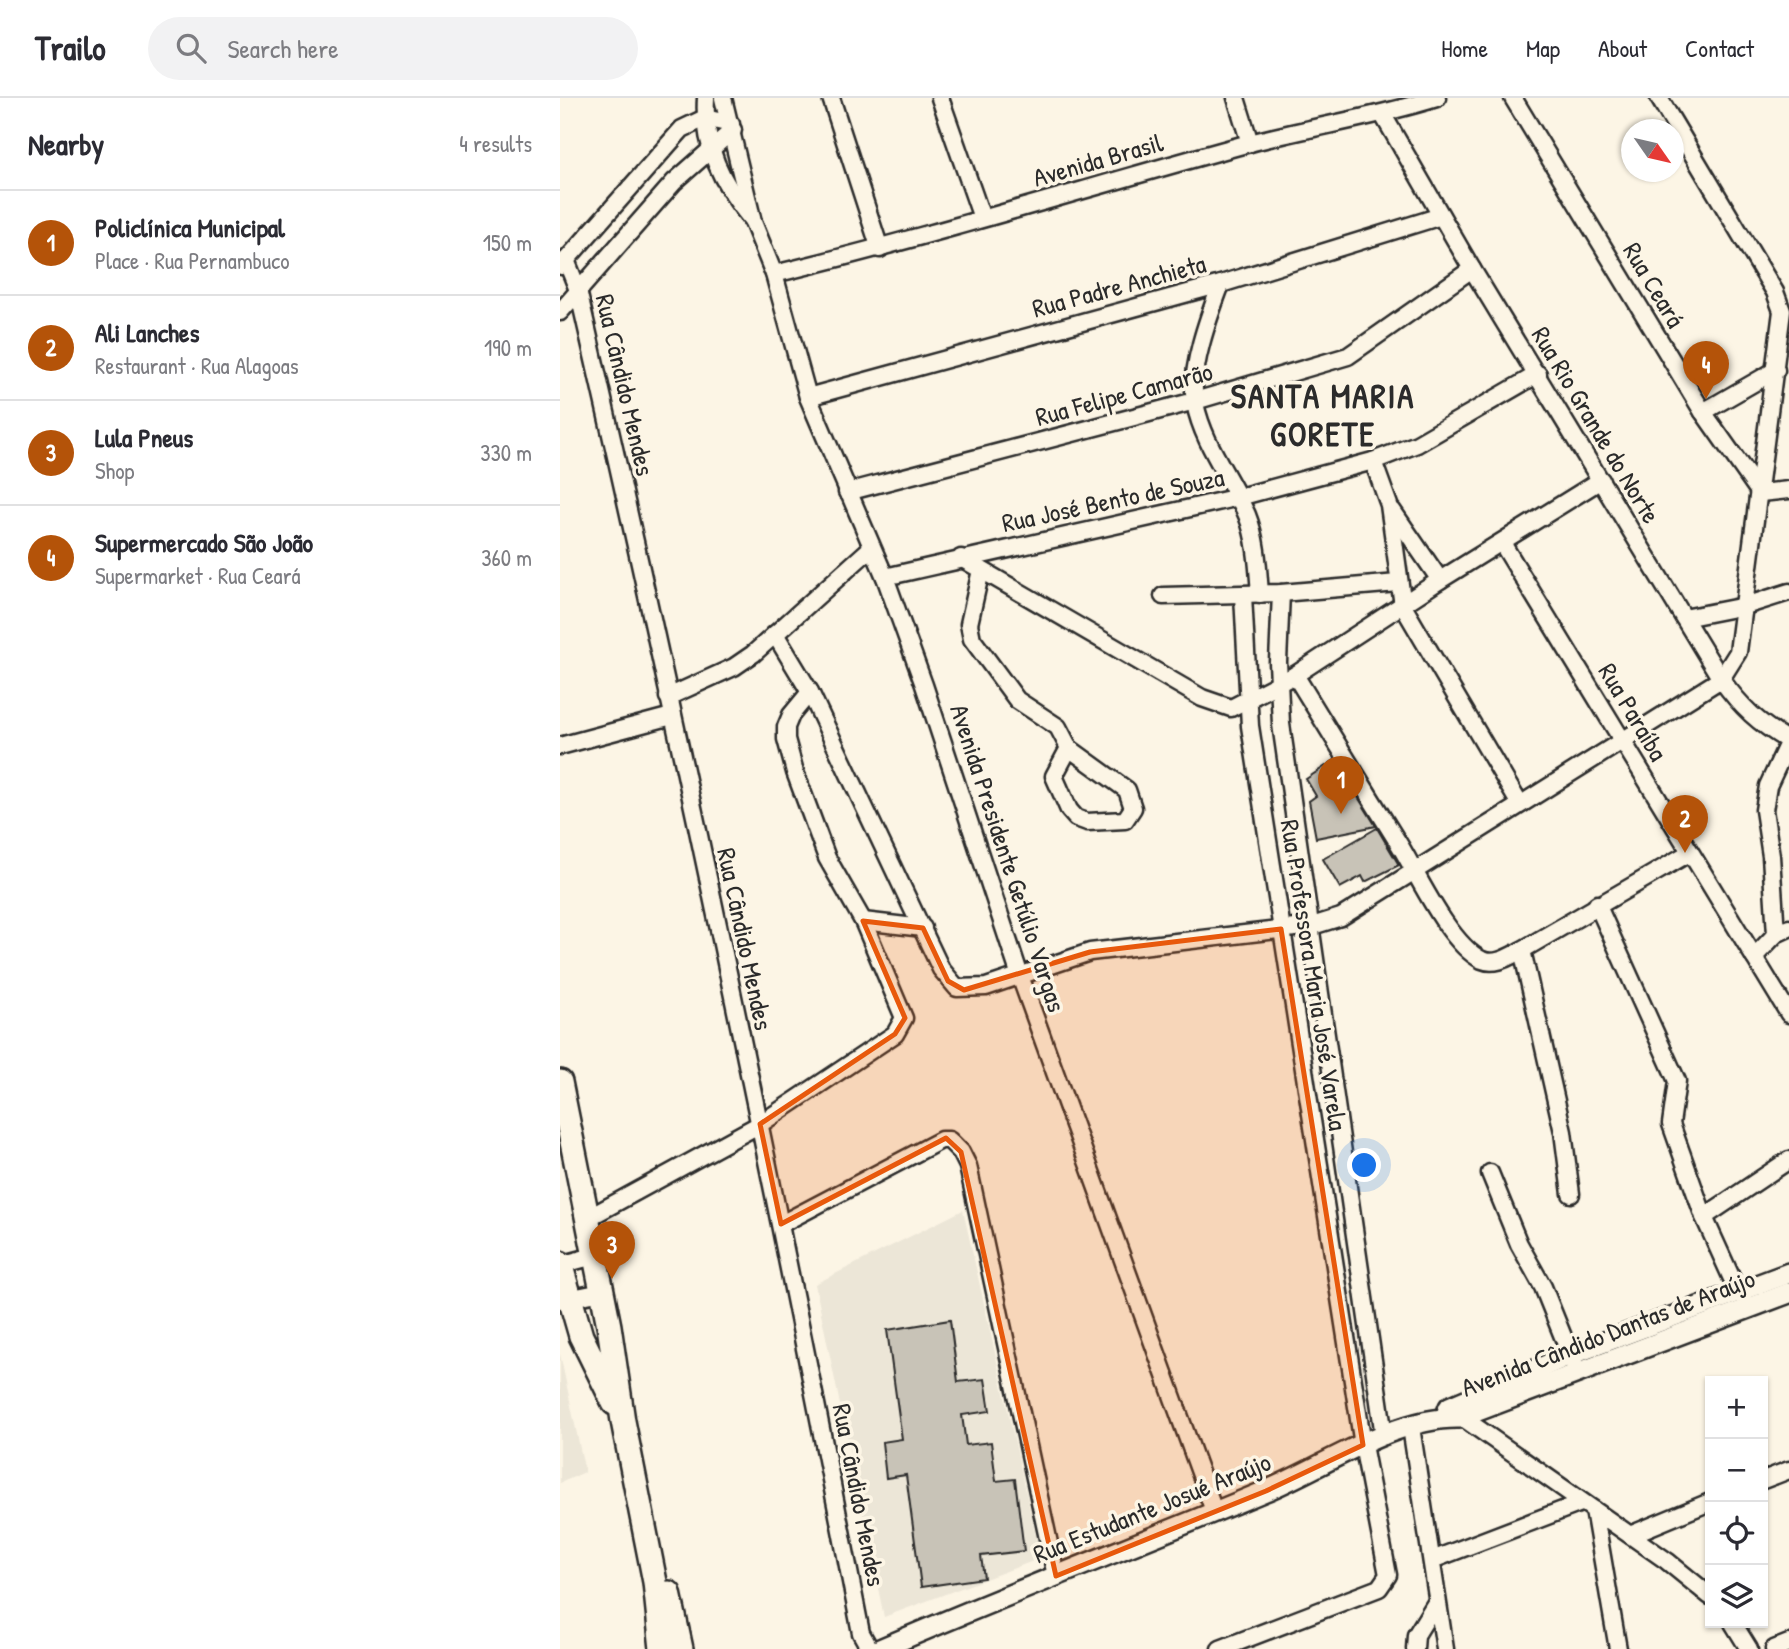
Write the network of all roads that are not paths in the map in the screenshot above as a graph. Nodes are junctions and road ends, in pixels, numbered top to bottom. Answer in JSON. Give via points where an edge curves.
{"nodes":[{"id":1,"x":706,"y":98,"type":"edge"},
{"id":2,"x":723,"y":98,"type":"edge"},
{"id":3,"x":831,"y":98,"type":"edge"},
{"id":4,"x":940,"y":98,"type":"edge"},
{"id":5,"x":1236,"y":98,"type":"edge"},
{"id":6,"x":1437,"y":98,"type":"edge"},
{"id":7,"x":1513,"y":98,"type":"edge"},
{"id":8,"x":1659,"y":98,"type":"edge"},
{"id":9,"x":1383,"y":115,"type":"junction"},
{"id":10,"x":705,"y":118,"type":"junction"},
{"id":11,"x":732,"y":127,"type":"junction"},
{"id":12,"x":1250,"y":143,"type":"junction"},
{"id":13,"x":709,"y":149,"type":"junction"},
{"id":14,"x":1441,"y":216,"type":"junction"},
{"id":15,"x":982,"y":218,"type":"junction"},
{"id":16,"x":753,"y":222,"type":"junction"},
{"id":17,"x":880,"y":249,"type":"junction"},
{"id":18,"x":563,"y":264,"type":"edge"},
{"id":19,"x":1472,"y":269,"type":"junction"},
{"id":20,"x":774,"y":274,"type":"junction"},
{"id":21,"x":1221,"y":284,"type":"junction"},
{"id":22,"x":578,"y":290,"type":"junction"},
{"id":23,"x":560,"y":312,"type":"edge"},
{"id":24,"x":1786,"y":324,"type":"edge"},
{"id":25,"x":1776,"y":370,"type":"junction"},
{"id":26,"x":1538,"y":374,"type":"junction"},
{"id":27,"x":808,"y":397,"type":"junction"},
{"id":28,"x":1195,"y":401,"type":"junction"},
{"id":29,"x":1703,"y":412,"type":"junction"},
{"id":30,"x":1373,"y":461,"type":"junction"},
{"id":31,"x":1601,"y":480,"type":"junction"},
{"id":32,"x":1789,"y":489,"type":"edge"},
{"id":33,"x":847,"y":492,"type":"junction"},
{"id":34,"x":1760,"y":493,"type":"junction"},
{"id":35,"x":1238,"y":497,"type":"junction"},
{"id":36,"x":1389,"y":505,"type":"junction"},
{"id":37,"x":1502,"y":543,"type":"junction"},
{"id":38,"x":871,"y":548,"type":"junction"},
{"id":39,"x":961,"y":558,"type":"junction"},
{"id":40,"x":981,"y":570,"type":"junction"},
{"id":41,"x":885,"y":577,"type":"junction"},
{"id":42,"x":1440,"y":580,"type":"junction"},
{"id":43,"x":1398,"y":583,"type":"junction"},
{"id":44,"x":1789,"y":592,"type":"edge"},
{"id":45,"x":1281,"y":593,"type":"junction"},
{"id":46,"x":1252,"y":595,"type":"junction"},
{"id":47,"x":1163,"y":596,"type":"dead end"},
{"id":48,"x":1403,"y":606,"type":"junction"},
{"id":49,"x":1745,"y":606,"type":"junction"},
{"id":50,"x":1684,"y":618,"type":"junction"},
{"id":51,"x":775,"y":634,"type":"junction"},
{"id":52,"x":1296,"y":676,"type":"junction"},
{"id":53,"x":1721,"y":679,"type":"junction"},
{"id":54,"x":1278,"y":685,"type":"junction"},
{"id":55,"x":810,"y":691,"type":"junction"},
{"id":56,"x":668,"y":697,"type":"junction"},
{"id":57,"x":1248,"y":703,"type":"junction"},
{"id":58,"x":672,"y":716,"type":"junction"},
{"id":59,"x":1622,"y":740,"type":"junction"},
{"id":60,"x":1789,"y":741,"type":"edge"},
{"id":61,"x":560,"y":746,"type":"edge"},
{"id":62,"x":1069,"y":748,"type":"junction"},
{"id":63,"x":1519,"y":803,"type":"junction"},
{"id":64,"x":1689,"y":853,"type":"junction"},
{"id":65,"x":1414,"y":869,"type":"junction"},
{"id":66,"x":1597,"y":904,"type":"junction"},
{"id":67,"x":863,"y":921,"type":"junction"},
{"id":68,"x":1312,"y":926,"type":"junction"},
{"id":69,"x":923,"y":928,"type":"junction"},
{"id":70,"x":1281,"y":929,"type":"junction"},
{"id":71,"x":1782,"y":931,"type":"edge"},
{"id":72,"x":1522,"y":950,"type":"junction"},
{"id":73,"x":1754,"y":957,"type":"junction"},
{"id":74,"x":1020,"y":975,"type":"junction"},
{"id":75,"x":1789,"y":1014,"type":"edge"},
{"id":76,"x":561,"y":1096,"type":"edge"},
{"id":77,"x":760,"y":1124,"type":"junction"},
{"id":78,"x":1789,"y":1160,"type":"edge"},
{"id":79,"x":1490,"y":1173,"type":"dead end"},
{"id":80,"x":1571,"y":1194,"type":"dead end"},
{"id":81,"x":1704,"y":1217,"type":"junction"},
{"id":82,"x":588,"y":1218,"type":"junction"},
{"id":83,"x":782,"y":1223,"type":"junction"},
{"id":84,"x":594,"y":1256,"type":"junction"},
{"id":85,"x":560,"y":1264,"type":"edge"},
{"id":86,"x":1782,"y":1286,"type":"edge"},
{"id":87,"x":602,"y":1292,"type":"junction"},
{"id":88,"x":1738,"y":1292,"type":"junction"},
{"id":89,"x":564,"y":1300,"type":"edge"},
{"id":90,"x":1656,"y":1334,"type":"junction"},
{"id":91,"x":1574,"y":1364,"type":"junction"},
{"id":92,"x":1451,"y":1414,"type":"junction"},
{"id":93,"x":623,"y":1421,"type":"junction"},
{"id":94,"x":1411,"y":1427,"type":"junction"},
{"id":95,"x":1384,"y":1436,"type":"junction"},
{"id":96,"x":1363,"y":1445,"type":"junction"},
{"id":97,"x":1789,"y":1470,"type":"edge"},
{"id":98,"x":1768,"y":1478,"type":"edge"},
{"id":99,"x":1705,"y":1504,"type":"edge"},
{"id":100,"x":1588,"y":1506,"type":"junction"},
{"id":101,"x":1214,"y":1511,"type":"junction"},
{"id":102,"x":647,"y":1534,"type":"junction"},
{"id":103,"x":1630,"y":1535,"type":"junction"},
{"id":104,"x":1433,"y":1560,"type":"junction"},
{"id":105,"x":1056,"y":1576,"type":"junction"},
{"id":106,"x":1705,"y":1592,"type":"edge"},
{"id":107,"x":1437,"y":1601,"type":"junction"},
{"id":108,"x":1736,"y":1628,"type":"edge"},
{"id":109,"x":861,"y":1633,"type":"junction"},
{"id":110,"x":1789,"y":1643,"type":"edge"},
{"id":111,"x":662,"y":1649,"type":"edge"},
{"id":112,"x":681,"y":1649,"type":"edge"},
{"id":113,"x":857,"y":1649,"type":"edge"},
{"id":114,"x":870,"y":1649,"type":"edge"},
{"id":115,"x":880,"y":1649,"type":"edge"},
{"id":116,"x":1220,"y":1649,"type":"edge"},
{"id":117,"x":1415,"y":1649,"type":"edge"},
{"id":118,"x":1445,"y":1649,"type":"edge"},
{"id":119,"x":1618,"y":1649,"type":"edge"},
{"id":120,"x":1749,"y":1649,"type":"edge"},
{"id":121,"x":1774,"y":1649,"type":"edge"}],
"edges":[{"from":1,"to":10,"type":"street","name":"Avenida Presidente Getúlio Vargas"},
{"from":2,"to":11,"type":"street","name":"Avenida Presidente Getúlio Vargas"},
{"from":3,"to":17,"type":"street"},
{"from":4,"to":15,"type":"street"},
{"from":5,"to":12,"type":"street"},
{"from":6,"to":9,"type":"street","name":"Avenida Brasil"},
{"from":7,"to":29,"type":"street","name":"Rua Ceará"},
{"from":8,"to":24,"type":"street","via":[[1780,302]]},
{"from":9,"to":12,"type":"street","name":"Avenida Brasil"},
{"from":9,"to":14,"type":"street","name":"Rua Rio Grande do Norte"},
{"from":10,"to":11,"type":"street"},
{"from":10,"to":13,"type":"street","name":"Avenida Presidente Getúlio Vargas"},
{"from":10,"to":18,"type":"street","via":[[682,129]]},
{"from":11,"to":13,"type":"street"},
{"from":11,"to":16,"type":"street","name":"Avenida Presidente Getúlio Vargas"},
{"from":12,"to":15,"type":"street","name":"Avenida Brasil"},
{"from":13,"to":16,"type":"street","name":"Avenida Presidente Getúlio Vargas","via":[[735,200]]},
{"from":13,"to":22,"type":"street"},
{"from":14,"to":19,"type":"street","name":"Rua Rio Grande do Norte"},
{"from":14,"to":21,"type":"street","name":"Rua Padre Anchieta"},
{"from":15,"to":17,"type":"street","name":"Avenida Brasil"},
{"from":16,"to":20,"type":"street","name":"Avenida Presidente Getúlio Vargas"},
{"from":17,"to":20,"type":"street","name":"Avenida Brasil"},
{"from":18,"to":22,"type":"street","name":"Rua Cândido Mendes"},
{"from":19,"to":26,"type":"street","name":"Rua Rio Grande do Norte"},
{"from":19,"to":28,"type":"street","name":"Rua Felipe Camarão","via":[[1348,356]]},
{"from":20,"to":27,"type":"street","name":"Avenida Presidente Getúlio Vargas"},
{"from":21,"to":27,"type":"street","name":"Rua Padre Anchieta"},
{"from":21,"to":28,"type":"street","via":[[1202,343]]},
{"from":22,"to":23,"type":"street"},
{"from":22,"to":56,"type":"street","name":"Rua Cândido Mendes"},
{"from":24,"to":25,"type":"street"},
{"from":25,"to":29,"type":"street"},
{"from":25,"to":34,"type":"street"},
{"from":26,"to":30,"type":"street","name":"Rua José Bento de Souza","via":[[1417,444]]},
{"from":26,"to":31,"type":"street","name":"Rua Rio Grande do Norte"},
{"from":27,"to":33,"type":"street","name":"Avenida Presidente Getúlio Vargas"},
{"from":28,"to":33,"type":"street","name":"Rua Felipe Camarão"},
{"from":28,"to":35,"type":"street","name":"Rua Professora Maria José Varela","via":[[1210,444]]},
{"from":29,"to":34,"type":"street","name":"Rua Ceará"},
{"from":30,"to":35,"type":"street","name":"Rua José Bento de Souza"},
{"from":30,"to":36,"type":"street"},
{"from":31,"to":37,"type":"street"},
{"from":31,"to":50,"type":"street","name":"Rua Rio Grande do Norte"},
{"from":32,"to":34,"type":"street"},
{"from":33,"to":38,"type":"street","name":"Avenida Presidente Getúlio Vargas"},
{"from":34,"to":49,"type":"street"},
{"from":35,"to":39,"type":"street","name":"Rua José Bento de Souza"},
{"from":35,"to":46,"type":"street","name":"Rua Professora Maria José Varela","via":[[1254,538]]},
{"from":36,"to":42,"type":"street"},
{"from":36,"to":43,"type":"street"},
{"from":37,"to":42,"type":"street"},
{"from":37,"to":59,"type":"street","name":"Rua Paraíba"},
{"from":38,"to":41,"type":"street","name":"Avenida Presidente Getúlio Vargas"},
{"from":38,"to":51,"type":"street"},
{"from":39,"to":40,"type":"street"},
{"from":39,"to":41,"type":"street","name":"Rua José Bento de Souza"},
{"from":40,"to":57,"type":"street","via":[[1202,698],[1231,708]]},
{"from":40,"to":62,"type":"street","via":[[969,624],[972,639],[1010,692],[1058,727]]},
{"from":41,"to":74,"type":"street","name":"Avenida Presidente Getúlio Vargas"},
{"from":42,"to":48,"type":"street"},
{"from":43,"to":45,"type":"street"},
{"from":43,"to":48,"type":"street"},
{"from":44,"to":49,"type":"street"},
{"from":45,"to":46,"type":"street"},
{"from":45,"to":54,"type":"street","name":"Rua Professora Maria José Varela"},
{"from":46,"to":47,"type":"street"},
{"from":46,"to":57,"type":"street","name":"Rua Professora Maria José Varela"},
{"from":48,"to":52,"type":"street"},
{"from":48,"to":63,"type":"street"},
{"from":49,"to":50,"type":"street"},
{"from":49,"to":53,"type":"street","via":[[1738,652]]},
{"from":50,"to":53,"type":"street","name":"Rua Rio Grande do Norte"},
{"from":51,"to":55,"type":"street"},
{"from":51,"to":56,"type":"street","via":[[734,667]]},
{"from":52,"to":54,"type":"street"},
{"from":52,"to":65,"type":"street"},
{"from":53,"to":59,"type":"street"},
{"from":53,"to":60,"type":"street","name":"Rua Rio Grande do Norte","via":[[1744,710]]},
{"from":54,"to":57,"type":"street"},
{"from":54,"to":68,"type":"street","name":"Rua Professora Maria José Varela","via":[[1294,825]]},
{"from":55,"to":67,"type":"street","via":[[791,715],[786,739],[827,858]]},
{"from":55,"to":69,"type":"street"},
{"from":56,"to":58,"type":"street","name":"Rua Cândido Mendes"},
{"from":57,"to":70,"type":"street","name":"Rua Professora Maria José Varela"},
{"from":58,"to":61,"type":"street"},
{"from":58,"to":77,"type":"street","name":"Rua Cândido Mendes"},
{"from":59,"to":63,"type":"street"},
{"from":59,"to":64,"type":"street","name":"Rua Paraíba"},
{"from":60,"to":71,"type":"street","via":[[1771,776],[1764,810]]},
{"from":62,"to":62,"type":"street","via":[[1127,790],[1133,808],[1125,820],[1087,822],[1069,810],[1054,776]]},
{"from":63,"to":65,"type":"street"},
{"from":64,"to":66,"type":"street"},
{"from":64,"to":73,"type":"street","name":"Rua Paraíba"},
{"from":65,"to":68,"type":"street","via":[[1342,918]]},
{"from":65,"to":72,"type":"street","via":[[1434,909],[1471,952],[1493,963]]},
{"from":66,"to":72,"type":"street"},
{"from":66,"to":81,"type":"street","via":[[1677,1081],[1671,1124]]},
{"from":67,"to":69,"type":"street"},
{"from":67,"to":77,"type":"street","via":[[904,1017],[895,1034]]},
{"from":68,"to":70,"type":"street"},
{"from":68,"to":95,"type":"street","name":"Rua Professora Maria José Varela"},
{"from":69,"to":74,"type":"street","via":[[941,969],[957,988],[986,987]]},
{"from":70,"to":74,"type":"street","via":[[1090,952]]},
{"from":70,"to":96,"type":"street","name":"Rua Professora Maria José Varela"},
{"from":71,"to":73,"type":"street"},
{"from":72,"to":80,"type":"street","via":[[1563,1132]]},
{"from":73,"to":75,"type":"street","name":"Rua Paraíba"},
{"from":74,"to":101,"type":"street","name":"Avenida Presidente Getúlio Vargas"},
{"from":76,"to":82,"type":"highway"},
{"from":77,"to":82,"type":"street"},
{"from":77,"to":83,"type":"street","name":"Rua Cândido Mendes"},
{"from":78,"to":81,"type":"street"},
{"from":79,"to":91,"type":"street"},
{"from":81,"to":88,"type":"street"},
{"from":82,"to":84,"type":"highway"},
{"from":83,"to":105,"type":"street","via":[[941,1140],[954,1144],[968,1166]]},
{"from":83,"to":109,"type":"street","name":"Rua Cândido Mendes"},
{"from":84,"to":85,"type":"street"},
{"from":84,"to":87,"type":"highway"},
{"from":85,"to":89,"type":"highway"},
{"from":86,"to":88,"type":"main road","name":"Avenida Cândido Dantas de Araújo"},
{"from":86,"to":90,"type":"main road","name":"Avenida Cândido Dantas de Araújo"},
{"from":87,"to":89,"type":"street"},
{"from":87,"to":93,"type":"highway"},
{"from":88,"to":90,"type":"main road","name":"Avenida Cândido Dantas de Araújo"},
{"from":89,"to":93,"type":"highway"},
{"from":90,"to":91,"type":"main road","name":"Avenida Cândido Dantas de Araújo"},
{"from":91,"to":92,"type":"main road","name":"Avenida Cândido Dantas de Araújo"},
{"from":92,"to":94,"type":"main road","name":"Rua Estudante Josué Araújo"},
{"from":92,"to":100,"type":"street"},
{"from":93,"to":102,"type":"highway"},
{"from":94,"to":95,"type":"main road","name":"Rua Estudante Josué Araújo"},
{"from":94,"to":104,"type":"street"},
{"from":95,"to":96,"type":"main road","name":"Rua Estudante Josué Araújo"},
{"from":96,"to":101,"type":"main road","name":"Rua Estudante Josué Araújo"},
{"from":96,"to":116,"type":"street","name":"Rua Professora Maria José Varela","via":[[1388,1575],[1385,1583]]},
{"from":97,"to":98,"type":"street"},
{"from":99,"to":103,"type":"street"},
{"from":100,"to":103,"type":"street"},
{"from":100,"to":104,"type":"street"},
{"from":100,"to":119,"type":"street"},
{"from":101,"to":105,"type":"main road","name":"Rua Estudante Josué Araújo"},
{"from":102,"to":111,"type":"highway"},
{"from":102,"to":112,"type":"highway","via":[[669,1592]]},
{"from":103,"to":106,"type":"street"},
{"from":104,"to":107,"type":"street"},
{"from":105,"to":115,"type":"main road","name":"Rua Estudante Josué Araújo"},
{"from":107,"to":117,"type":"street","via":[[1416,1635]]},
{"from":107,"to":118,"type":"street"},
{"from":108,"to":120,"type":"street"},
{"from":109,"to":113,"type":"street","name":"Rua Cândido Mendes"},
{"from":109,"to":114,"type":"street","name":"Rua Cândido Mendes"},
{"from":110,"to":121,"type":"street"}]}
